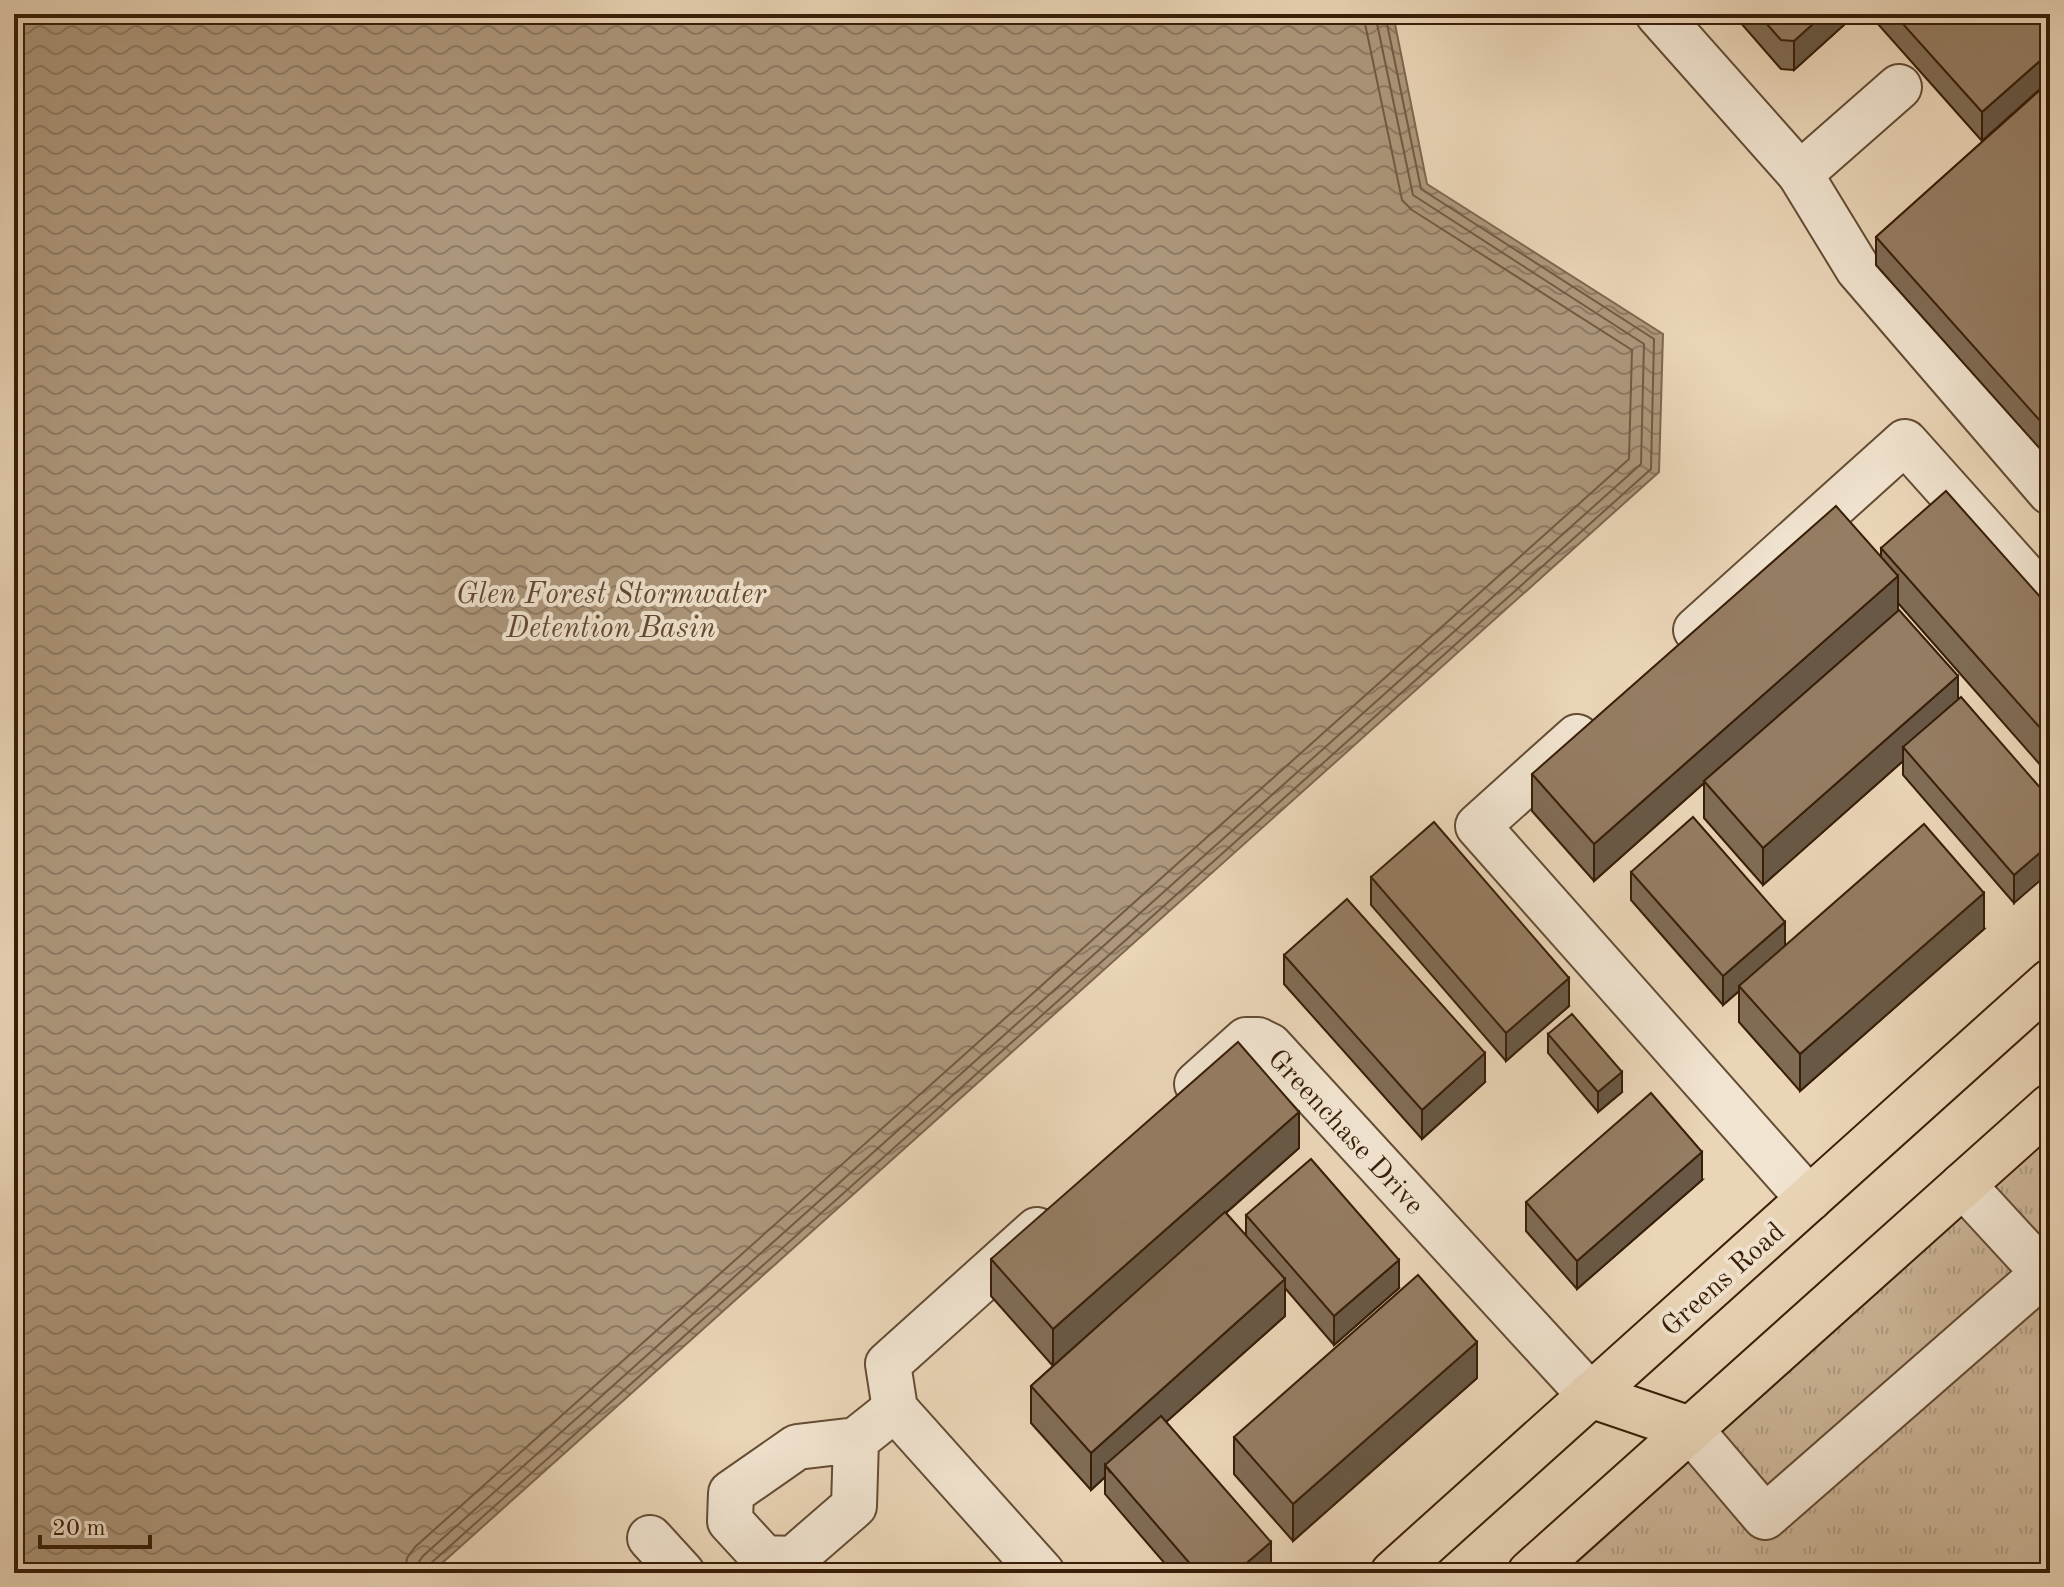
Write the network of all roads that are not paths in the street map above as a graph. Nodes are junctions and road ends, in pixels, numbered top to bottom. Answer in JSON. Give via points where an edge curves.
{"nodes":[{"id":1,"x":1658,"y":14,"type":"edge"},
{"id":2,"x":1899,"y":87,"type":"dead end"},
{"id":3,"x":1800,"y":174,"type":"junction"},
{"id":4,"x":2050,"y":492,"type":"edge"},
{"id":5,"x":2050,"y":604,"type":"edge"},
{"id":6,"x":1668,"y":655,"type":"edge"},
{"id":7,"x":1609,"y":709,"type":"edge"},
{"id":8,"x":2050,"y":982,"type":"edge"},
{"id":9,"x":2050,"y":1107,"type":"edge"},
{"id":10,"x":1164,"y":1115,"type":"edge"},
{"id":11,"x":1963,"y":1185,"type":"junction"},
{"id":12,"x":1809,"y":1199,"type":"junction"},
{"id":13,"x":1060,"y":1209,"type":"edge"},
{"id":14,"x":1590,"y":1395,"type":"junction"},
{"id":15,"x":895,"y":1409,"type":"junction"},
{"id":16,"x":1690,"y":1429,"type":"junction"},
{"id":17,"x":856,"y":1440,"type":"junction"},
{"id":18,"x":650,"y":1538,"type":"dead end"},
{"id":19,"x":787,"y":1566,"type":"edge"},
{"id":20,"x":682,"y":1573,"type":"edge"},
{"id":21,"x":1042,"y":1573,"type":"edge"},
{"id":22,"x":1393,"y":1573,"type":"edge"},
{"id":23,"x":1530,"y":1573,"type":"edge"}],
"edges":[{"from":1,"to":3,"type":"lane"},
{"from":2,"to":3,"type":"lane"},
{"from":3,"to":4,"type":"lane","via":[[1858,269]]},
{"from":5,"to":6,"type":"lane","via":[[1905,442]]},
{"from":7,"to":12,"type":"lane","via":[[1478,826]]},
{"from":8,"to":12,"type":"main road","name":"Greens Road"},
{"from":9,"to":11,"type":"main road"},
{"from":10,"to":14,"type":"lane","name":"Greenchase Drive","via":[[1246,1040],[1270,1046]]},
{"from":11,"to":16,"type":"main road"},
{"from":11,"to":16,"type":"lane","via":[[2044,1273],[1765,1517]]},
{"from":12,"to":14,"type":"main road","name":"Greens Road"},
{"from":13,"to":15,"type":"lane","via":[[888,1364]]},
{"from":14,"to":16,"type":"main road"},
{"from":14,"to":22,"type":"main road","name":"Greens Road"},
{"from":15,"to":17,"type":"lane"},
{"from":15,"to":21,"type":"lane"},
{"from":16,"to":23,"type":"main road"},
{"from":17,"to":19,"type":"lane","via":[[854,1506]]},
{"from":17,"to":19,"type":"lane","via":[[797,1447],[731,1493],[730,1521],[764,1558]]},
{"from":18,"to":20,"type":"lane"}]}
